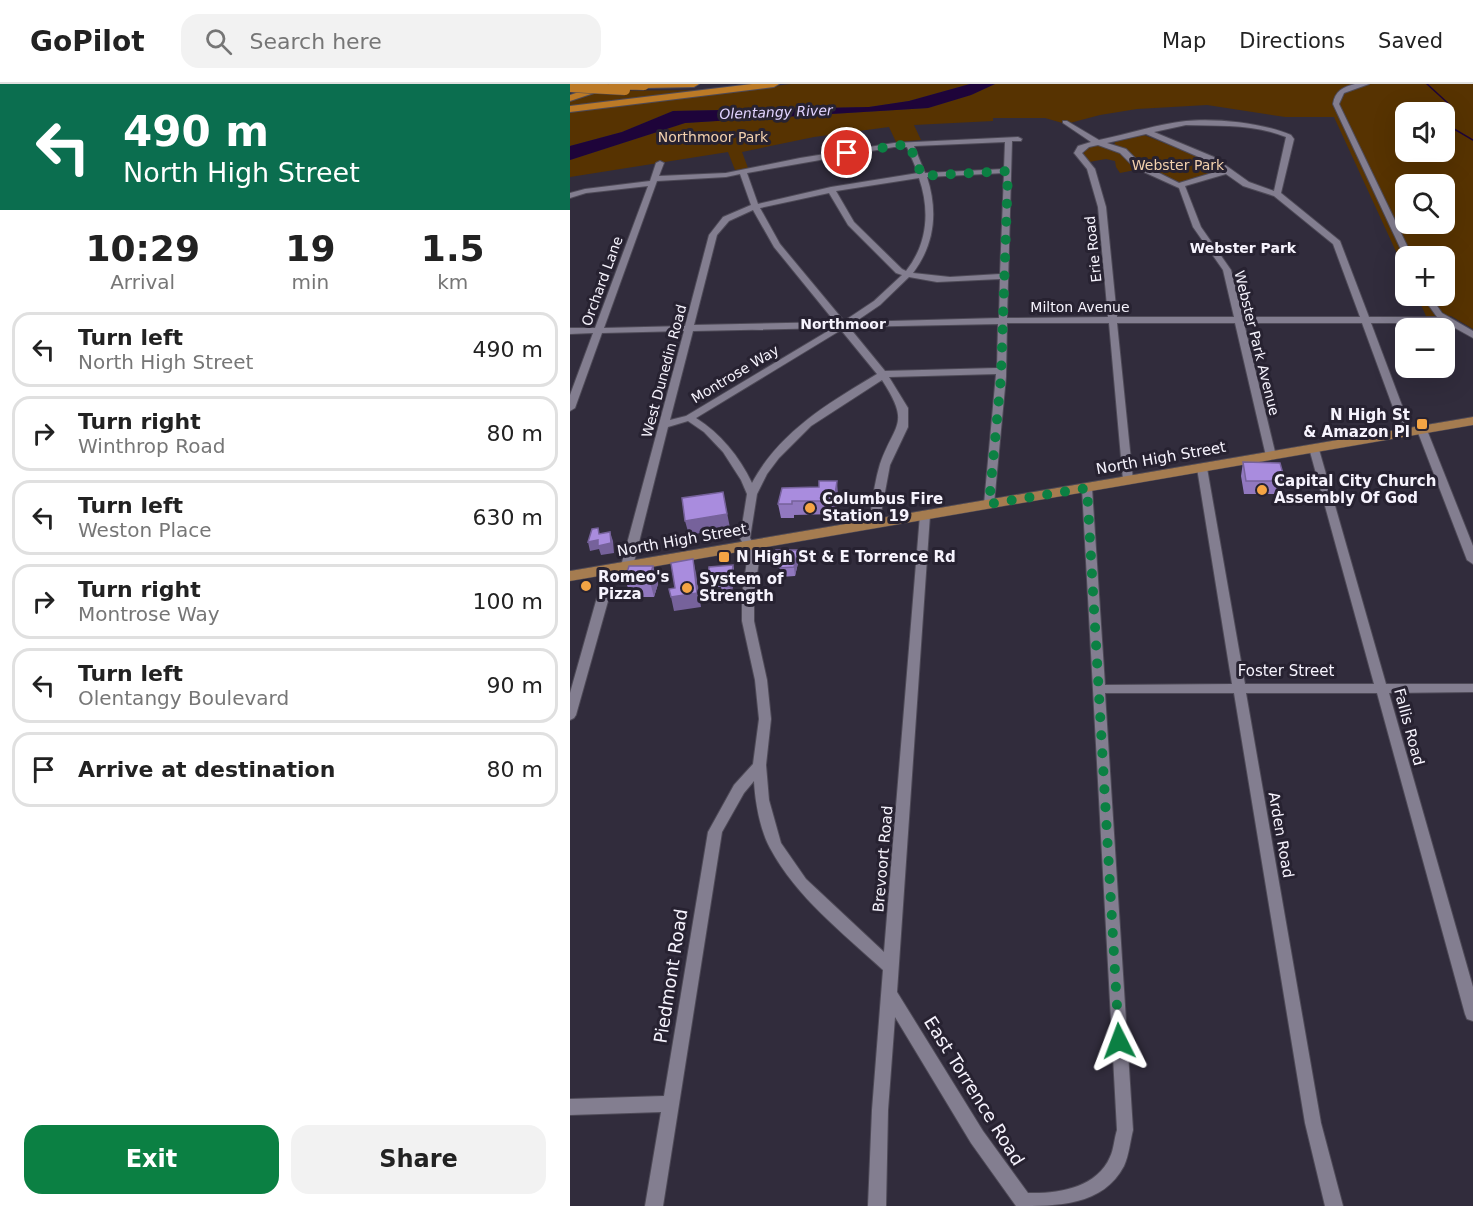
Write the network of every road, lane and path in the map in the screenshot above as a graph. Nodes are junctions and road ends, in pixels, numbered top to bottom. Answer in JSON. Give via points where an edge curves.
{"nodes":[{"id":1,"x":606,"y":84,"type":"edge"},
{"id":2,"x":613,"y":84,"type":"edge"},
{"id":3,"x":694,"y":84,"type":"edge"},
{"id":4,"x":757,"y":84,"type":"edge"},
{"id":5,"x":774,"y":84,"type":"edge"},
{"id":6,"x":1365,"y":84,"type":"edge"},
{"id":7,"x":644,"y":85,"type":"edge"},
{"id":8,"x":570,"y":87,"type":"edge"},
{"id":9,"x":570,"y":98,"type":"edge"},
{"id":10,"x":570,"y":109,"type":"edge"},
{"id":11,"x":1065,"y":122,"type":"dead end"},
{"id":12,"x":1148,"y":132,"type":"junction"},
{"id":13,"x":1099,"y":143,"type":"junction"},
{"id":14,"x":909,"y":144,"type":"junction"},
{"id":15,"x":1111,"y":144,"type":"junction"},
{"id":16,"x":660,"y":163,"type":"dead end"},
{"id":17,"x":1008,"y":171,"type":"junction"},
{"id":18,"x":1227,"y":171,"type":"junction"},
{"id":19,"x":743,"y":172,"type":"junction"},
{"id":20,"x":922,"y":176,"type":"junction"},
{"id":21,"x":653,"y":181,"type":"junction"},
{"id":22,"x":1180,"y":185,"type":"junction"},
{"id":23,"x":831,"y":189,"type":"junction"},
{"id":24,"x":1277,"y":194,"type":"junction"},
{"id":25,"x":572,"y":195,"type":"edge"},
{"id":26,"x":756,"y":207,"type":"junction"},
{"id":27,"x":1403,"y":246,"type":"edge"},
{"id":28,"x":909,"y":276,"type":"junction"},
{"id":29,"x":1004,"y":276,"type":"junction"},
{"id":30,"x":1431,"y":306,"type":"edge"},
{"id":31,"x":1444,"y":318,"type":"edge"},
{"id":32,"x":1114,"y":320,"type":"junction"},
{"id":33,"x":1240,"y":320,"type":"junction"},
{"id":34,"x":1366,"y":320,"type":"junction"},
{"id":35,"x":1395,"y":320,"type":"edge"},
{"id":36,"x":1003,"y":321,"type":"junction"},
{"id":37,"x":843,"y":324,"type":"junction"},
{"id":38,"x":1455,"y":325,"type":"edge"},
{"id":39,"x":689,"y":328,"type":"junction"},
{"id":40,"x":598,"y":330,"type":"junction"},
{"id":41,"x":570,"y":331,"type":"edge"},
{"id":42,"x":1473,"y":335,"type":"edge"},
{"id":43,"x":1001,"y":370,"type":"junction"},
{"id":44,"x":883,"y":374,"type":"junction"},
{"id":45,"x":570,"y":408,"type":"edge"},
{"id":46,"x":689,"y":418,"type":"junction"},
{"id":47,"x":1473,"y":421,"type":"edge"},
{"id":48,"x":664,"y":425,"type":"junction"},
{"id":49,"x":1422,"y":430,"type":"junction"},
{"id":50,"x":1407,"y":432,"type":"junction"},
{"id":51,"x":1314,"y":448,"type":"junction"},
{"id":52,"x":1271,"y":456,"type":"junction"},
{"id":53,"x":1202,"y":468,"type":"junction"},
{"id":54,"x":1128,"y":480,"type":"junction"},
{"id":55,"x":1087,"y":488,"type":"junction"},
{"id":56,"x":752,"y":494,"type":"junction"},
{"id":57,"x":989,"y":504,"type":"junction"},
{"id":58,"x":926,"y":515,"type":"junction"},
{"id":59,"x":874,"y":524,"type":"junction"},
{"id":60,"x":748,"y":545,"type":"junction"},
{"id":61,"x":1473,"y":560,"type":"edge"},
{"id":62,"x":627,"y":566,"type":"junction"},
{"id":63,"x":611,"y":569,"type":"junction"},
{"id":64,"x":570,"y":576,"type":"edge"},
{"id":65,"x":1240,"y":688,"type":"junction"},
{"id":66,"x":1382,"y":688,"type":"junction"},
{"id":67,"x":1473,"y":688,"type":"edge"},
{"id":68,"x":1099,"y":689,"type":"junction"},
{"id":69,"x":570,"y":715,"type":"edge"},
{"id":70,"x":759,"y":765,"type":"junction"},
{"id":71,"x":891,"y":968,"type":"junction"},
{"id":72,"x":890,"y":995,"type":"junction"},
{"id":73,"x":1473,"y":1014,"type":"edge"},
{"id":74,"x":670,"y":1104,"type":"junction"},
{"id":75,"x":570,"y":1107,"type":"edge"},
{"id":76,"x":1025,"y":1204,"type":"edge"},
{"id":77,"x":654,"y":1206,"type":"edge"},
{"id":78,"x":877,"y":1206,"type":"edge"},
{"id":79,"x":1334,"y":1206,"type":"edge"}],
"edges":[{"from":1,"to":7,"type":"highway","bridge":true},
{"from":2,"to":9,"type":"highway"},
{"from":3,"to":7,"type":"highway"},
{"from":4,"to":8,"type":"highway","bridge":true,"via":[[681,90]]},
{"from":5,"to":10,"type":"highway"},
{"from":6,"to":27,"type":"street","via":[[1340,92],[1336,104]]},
{"from":11,"to":13,"type":"street"},
{"from":12,"to":15,"type":"street"},
{"from":12,"to":18,"type":"street","via":[[1211,159]]},
{"from":12,"to":24,"type":"street","via":[[1200,123],[1278,131],[1290,139]]},
{"from":13,"to":15,"type":"street"},
{"from":13,"to":32,"type":"street","name":"Erie Road","via":[[1081,148],[1078,153],[1091,169],[1100,195]]},
{"from":14,"to":17,"type":"street","via":[[1013,139]]},
{"from":14,"to":19,"type":"street"},
{"from":14,"to":20,"type":"street","name":"Montrose Way"},
{"from":15,"to":22,"type":"street","via":[[1138,166]]},
{"from":16,"to":21,"type":"street","name":"Orchard Lane"},
{"from":17,"to":20,"type":"street","name":"West Dunedin Road"},
{"from":17,"to":29,"type":"street"},
{"from":18,"to":22,"type":"street"},
{"from":18,"to":24,"type":"street","via":[[1246,184]]},
{"from":19,"to":21,"type":"street"},
{"from":19,"to":26,"type":"street"},
{"from":20,"to":23,"type":"street","name":"West Dunedin Road"},
{"from":20,"to":28,"type":"street","name":"Montrose Way","via":[[930,203],[930,220],[924,248]]},
{"from":21,"to":25,"type":"street"},
{"from":21,"to":40,"type":"street","name":"Orchard Lane"},
{"from":22,"to":33,"type":"street","name":"Webster Park Avenue","via":[[1197,227],[1227,270]]},
{"from":23,"to":26,"type":"street","name":"West Dunedin Road"},
{"from":23,"to":28,"type":"street","via":[[861,234],[892,266]]},
{"from":24,"to":34,"type":"street","via":[[1334,238]]},
{"from":26,"to":37,"type":"street","via":[[777,245]]},
{"from":26,"to":39,"type":"street","name":"West Dunedin Road","via":[[726,219],[713,235]]},
{"from":28,"to":29,"type":"street"},
{"from":28,"to":37,"type":"street","name":"Montrose Way","via":[[882,301]]},
{"from":29,"to":36,"type":"street"},
{"from":30,"to":31,"type":"street"},
{"from":32,"to":33,"type":"street","name":"Milton Avenue"},
{"from":32,"to":36,"type":"street","name":"Milton Avenue"},
{"from":32,"to":54,"type":"street","name":"Erie Road"},
{"from":33,"to":34,"type":"street","name":"Milton Avenue"},
{"from":33,"to":52,"type":"street","name":"Webster Park Avenue"},
{"from":34,"to":35,"type":"street","name":"Milton Avenue"},
{"from":34,"to":50,"type":"street"},
{"from":36,"to":37,"type":"street","name":"Milton Avenue"},
{"from":36,"to":43,"type":"street"},
{"from":37,"to":39,"type":"street","name":"Milton Avenue"},
{"from":37,"to":44,"type":"street"},
{"from":37,"to":46,"type":"street","name":"Montrose Way"},
{"from":38,"to":42,"type":"street"},
{"from":39,"to":40,"type":"street","name":"Milton Avenue"},
{"from":39,"to":48,"type":"street","name":"West Dunedin Road"},
{"from":40,"to":41,"type":"street","name":"Milton Avenue"},
{"from":40,"to":45,"type":"street","name":"Orchard Lane"},
{"from":43,"to":44,"type":"street"},
{"from":43,"to":57,"type":"street"},
{"from":44,"to":56,"type":"street","via":[[795,435],[765,471]]},
{"from":44,"to":59,"type":"street","via":[[898,397],[904,416],[885,465]]},
{"from":46,"to":48,"type":"street","name":"Montrose Way"},
{"from":46,"to":56,"type":"street","via":[[708,430],[727,450]]},
{"from":47,"to":49,"type":"main road","name":"North High Street"},
{"from":48,"to":62,"type":"street","name":"West Dunedin Road"},
{"from":49,"to":50,"type":"main road","name":"North High Street"},
{"from":49,"to":61,"type":"street"},
{"from":50,"to":51,"type":"main road","name":"North High Street"},
{"from":51,"to":52,"type":"main road","name":"North High Street"},
{"from":51,"to":66,"type":"street","name":"Fallis Road"},
{"from":52,"to":53,"type":"main road","name":"North High Street"},
{"from":53,"to":54,"type":"main road","name":"North High Street"},
{"from":53,"to":65,"type":"street","name":"Arden Road"},
{"from":54,"to":55,"type":"main road","name":"North High Street"},
{"from":55,"to":57,"type":"main road","name":"North High Street"},
{"from":55,"to":68,"type":"street"},
{"from":56,"to":60,"type":"street","via":[[745,538]]},
{"from":57,"to":58,"type":"main road","name":"North High Street"},
{"from":58,"to":59,"type":"main road","name":"North High Street"},
{"from":58,"to":71,"type":"street","name":"Brevoort Road"},
{"from":59,"to":60,"type":"main road","name":"North High Street"},
{"from":60,"to":62,"type":"main road","name":"North High Street"},
{"from":60,"to":70,"type":"street","via":[[754,554],[748,621],[765,719]]},
{"from":62,"to":63,"type":"main road","name":"North High Street"},
{"from":63,"to":64,"type":"main road","name":"North High Street"},
{"from":63,"to":69,"type":"street"},
{"from":65,"to":66,"type":"street","name":"Foster Street"},
{"from":65,"to":68,"type":"street","name":"Foster Street"},
{"from":65,"to":79,"type":"street","name":"Arden Road","via":[[1315,1131]]},
{"from":66,"to":67,"type":"street","name":"Foster Street"},
{"from":66,"to":73,"type":"street","name":"Fallis Road"},
{"from":68,"to":76,"type":"street","via":[[1125,1130],[1117,1162],[1094,1186],[1076,1195]]},
{"from":70,"to":71,"type":"street","via":[[762,800],[775,845],[801,883]]},
{"from":70,"to":74,"type":"street","name":"Piedmont Road","via":[[739,789],[715,832]]},
{"from":71,"to":72,"type":"street","name":"Brevoort Road"},
{"from":72,"to":76,"type":"street","name":"East Torrence Road","via":[[977,1137]]},
{"from":72,"to":78,"type":"street","name":"Brevoort Road"},
{"from":74,"to":75,"type":"street"},
{"from":74,"to":77,"type":"street","name":"Piedmont Road"}]}
